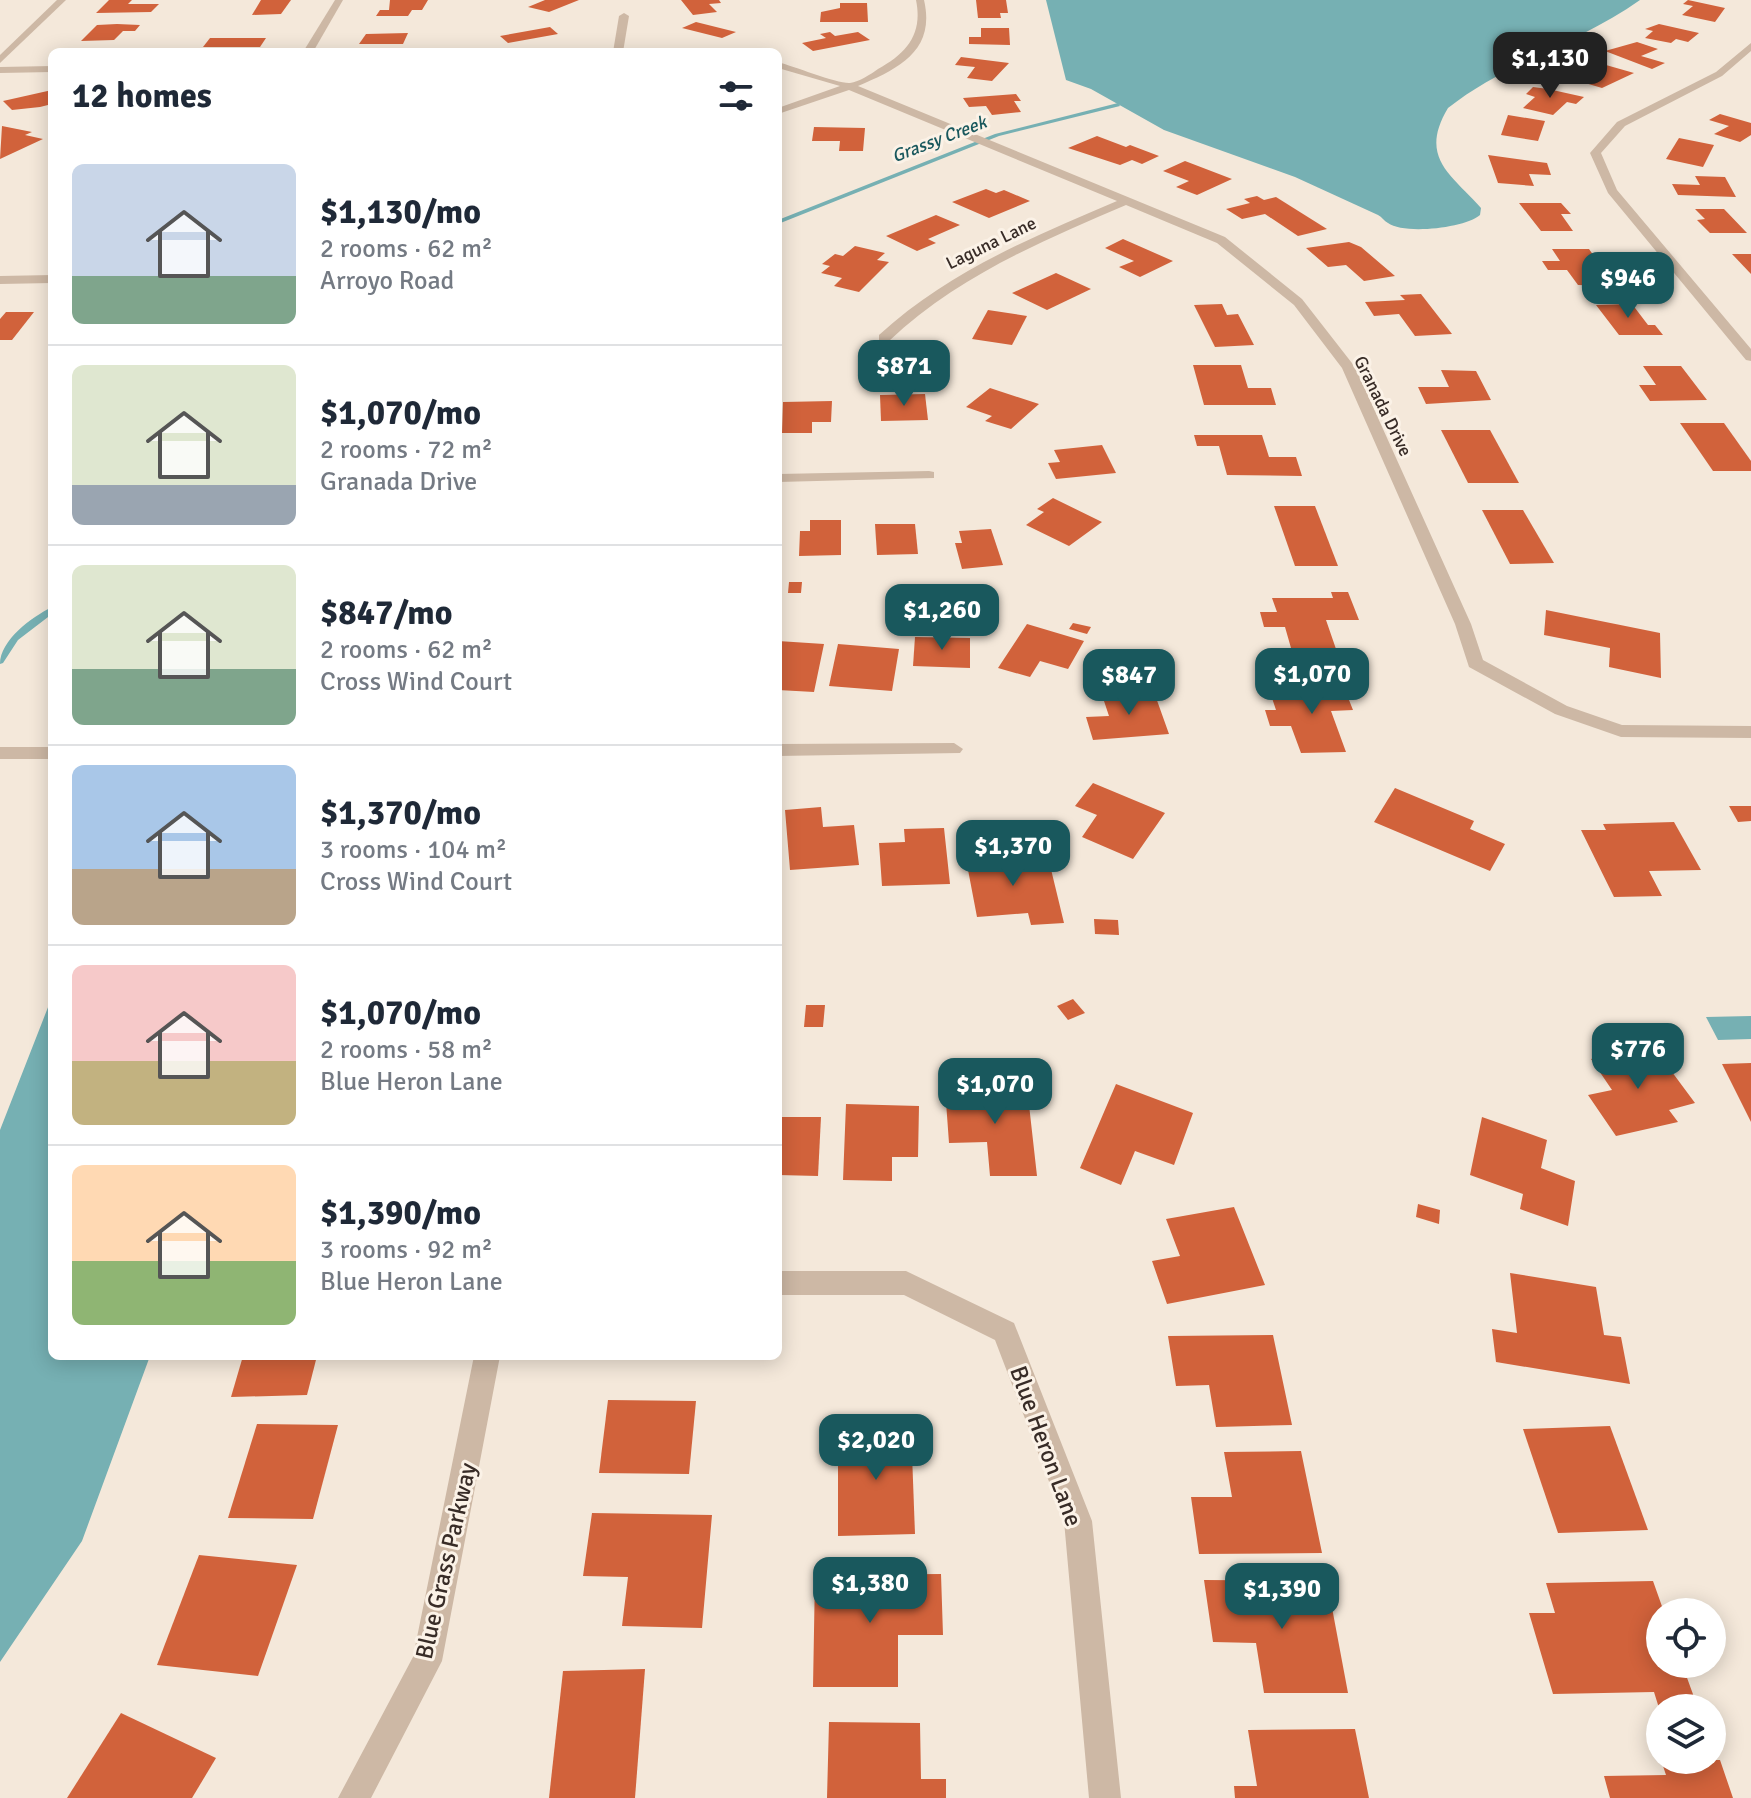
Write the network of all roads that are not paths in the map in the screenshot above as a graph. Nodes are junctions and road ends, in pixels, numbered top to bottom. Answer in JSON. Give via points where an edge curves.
{"nodes":[{"id":1,"x":62,"y":0,"type":"edge"},
{"id":2,"x":339,"y":0,"type":"edge"},
{"id":3,"x":920,"y":0,"type":"edge"},
{"id":4,"x":624,"y":16,"type":"dead end"},
{"id":5,"x":1751,"y":46,"type":"edge"},
{"id":6,"x":310,"y":48,"type":"edge"},
{"id":7,"x":619,"y":48,"type":"edge"},
{"id":8,"x":0,"y":60,"type":"edge"},
{"id":9,"x":782,"y":66,"type":"edge"},
{"id":10,"x":48,"y":69,"type":"edge"},
{"id":11,"x":0,"y":70,"type":"edge"},
{"id":12,"x":849,"y":86,"type":"junction"},
{"id":13,"x":782,"y":110,"type":"edge"},
{"id":14,"x":1126,"y":201,"type":"junction"},
{"id":15,"x":48,"y":279,"type":"edge"},
{"id":16,"x":0,"y":280,"type":"edge"},
{"id":17,"x":884,"y":338,"type":"dead end"},
{"id":18,"x":1751,"y":357,"type":"edge"},
{"id":19,"x":929,"y":475,"type":"dead end"},
{"id":20,"x":782,"y":478,"type":"edge"},
{"id":21,"x":1751,"y":732,"type":"edge"},
{"id":22,"x":954,"y":749,"type":"dead end"},
{"id":23,"x":782,"y":750,"type":"edge"},
{"id":24,"x":8,"y":753,"type":"edge"},
{"id":25,"x":48,"y":753,"type":"edge"},
{"id":26,"x":782,"y":1283,"type":"edge"},
{"id":27,"x":486,"y":1360,"type":"edge"},
{"id":28,"x":354,"y":1798,"type":"edge"},
{"id":29,"x":1105,"y":1798,"type":"edge"}],
"edges":[{"from":1,"to":8,"type":"street"},
{"from":2,"to":6,"type":"street"},
{"from":3,"to":12,"type":"street","via":[[925,21],[917,43],[904,58]]},
{"from":4,"to":7,"type":"street"},
{"from":5,"to":18,"type":"street","via":[[1719,74],[1621,124],[1595,153],[1612,191]]},
{"from":9,"to":12,"type":"street","name":"Granada Drive"},
{"from":10,"to":11,"type":"street"},
{"from":12,"to":13,"type":"street"},
{"from":12,"to":14,"type":"street","name":"Granada Drive"},
{"from":14,"to":17,"type":"street","name":"Laguna Lane","via":[[963,273]]},
{"from":14,"to":21,"type":"street","name":"Granada Drive","via":[[1221,240],[1298,302],[1348,367],[1463,624],[1475,663],[1561,710],[1621,731]]},
{"from":15,"to":16,"type":"street"},
{"from":19,"to":20,"type":"street"},
{"from":22,"to":23,"type":"street"},
{"from":24,"to":25,"type":"street"},
{"from":26,"to":29,"type":"street","name":"Blue Heron Lane","via":[[906,1283],[1005,1332],[1078,1521]]},
{"from":27,"to":28,"type":"street","name":"Blue Grass Parkway","via":[[427,1661]]}]}
